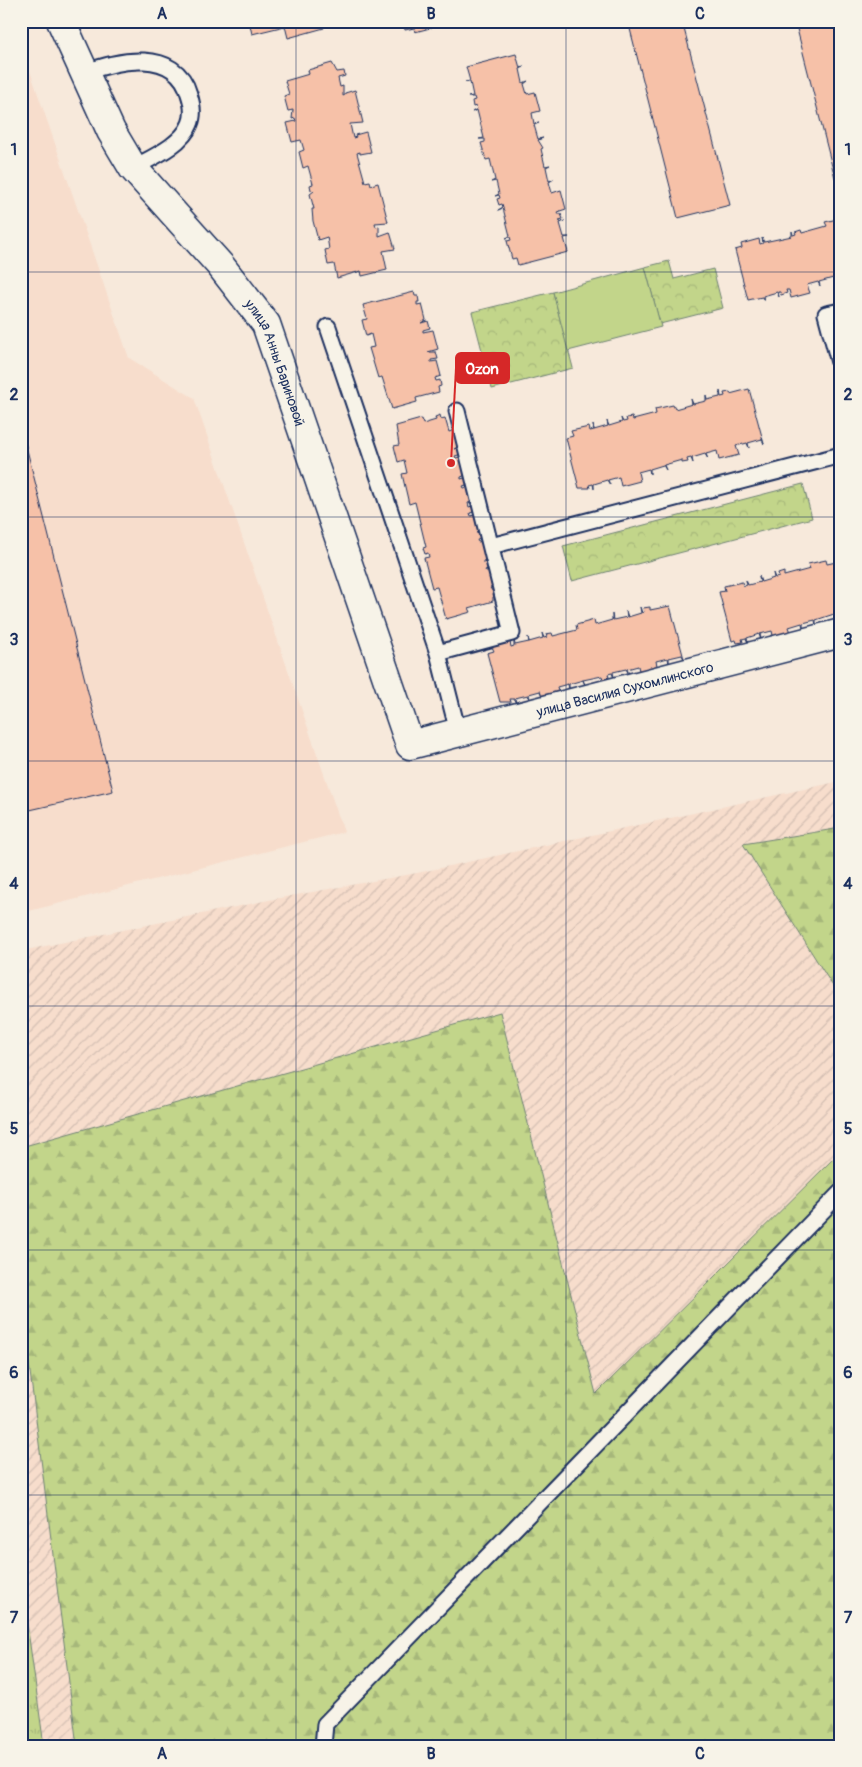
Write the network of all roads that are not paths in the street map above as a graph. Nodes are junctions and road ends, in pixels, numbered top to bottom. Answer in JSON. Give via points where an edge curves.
{"nodes":[{"id":1,"x":61,"y":21,"type":"edge"},
{"id":2,"x":84,"y":73,"type":"junction"},
{"id":3,"x":133,"y":168,"type":"junction"},
{"id":4,"x":841,"y":310,"type":"edge"},
{"id":5,"x":328,"y":327,"type":"dead end"},
{"id":6,"x":841,"y":370,"type":"edge"},
{"id":7,"x":457,"y":411,"type":"dead end"},
{"id":8,"x":841,"y":455,"type":"edge"},
{"id":9,"x":490,"y":546,"type":"junction"},
{"id":10,"x":841,"y":633,"type":"edge"},
{"id":11,"x":438,"y":653,"type":"junction"},
{"id":12,"x":458,"y":732,"type":"junction"},
{"id":13,"x":410,"y":745,"type":"joint"},
{"id":14,"x":841,"y":1192,"type":"edge"},
{"id":15,"x":323,"y":1746,"type":"edge"}],
"edges":[{"from":1,"to":2,"type":"street","name":"улица Анны Бариновой"},
{"from":2,"to":3,"type":"street","name":"улица Анны Бариновой","via":[[111,131]]},
{"from":2,"to":3,"type":"lane","via":[[126,61],[155,61],[172,69],[182,79],[192,107],[190,125],[180,138]]},
{"from":3,"to":13,"type":"street","name":"улица Анны Бариновой","via":[[220,264],[266,324]]},
{"from":4,"to":6,"type":"lane","via":[[826,314]]},
{"from":5,"to":11,"type":"lane"},
{"from":7,"to":9,"type":"lane"},
{"from":8,"to":9,"type":"lane"},
{"from":9,"to":11,"type":"lane","via":[[512,633]]},
{"from":10,"to":12,"type":"street","name":"улица Василия Сухомлинского"},
{"from":11,"to":12,"type":"lane"},
{"from":12,"to":13,"type":"street","name":"улица Василия Сухомлинского"},
{"from":14,"to":15,"type":"lane","via":[[325,1724]]}]}
